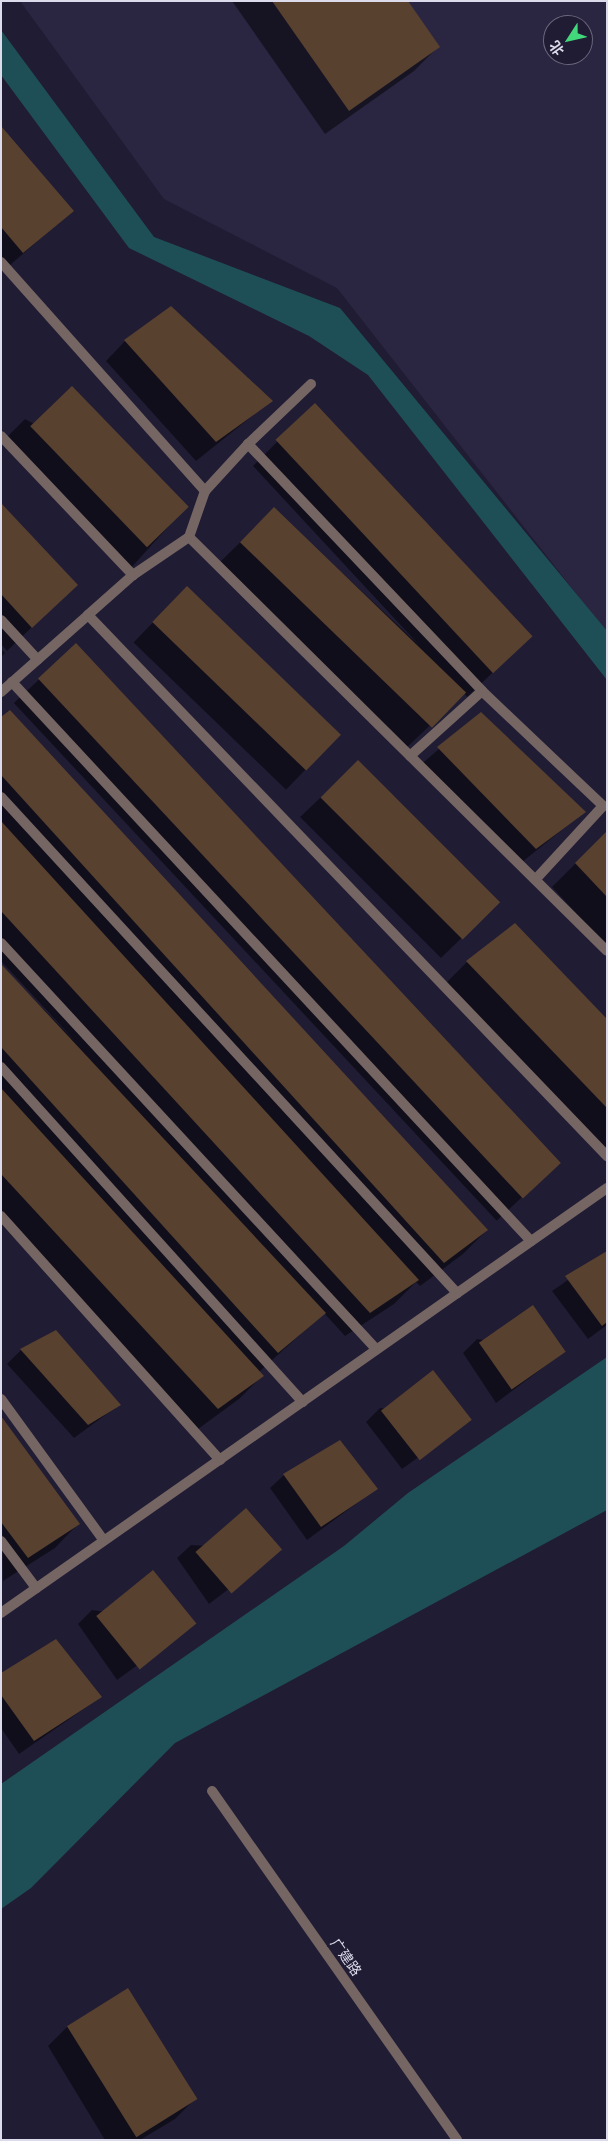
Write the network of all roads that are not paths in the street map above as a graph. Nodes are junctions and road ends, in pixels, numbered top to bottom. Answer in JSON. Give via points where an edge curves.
{"nodes":[{"id":1,"x":1,"y":262,"type":"edge"},
{"id":2,"x":311,"y":384,"type":"dead end"},
{"id":3,"x":1,"y":436,"type":"edge"},
{"id":4,"x":248,"y":444,"type":"junction"},
{"id":5,"x":205,"y":491,"type":"junction"},
{"id":6,"x":189,"y":537,"type":"junction"},
{"id":7,"x":133,"y":575,"type":"junction"},
{"id":8,"x":88,"y":615,"type":"junction"},
{"id":9,"x":1,"y":620,"type":"edge"},
{"id":10,"x":38,"y":660,"type":"junction"},
{"id":11,"x":12,"y":682,"type":"junction"},
{"id":12,"x":1,"y":692,"type":"edge"},
{"id":13,"x":482,"y":692,"type":"junction"},
{"id":14,"x":410,"y":756,"type":"junction"},
{"id":15,"x":1,"y":798,"type":"edge"},
{"id":16,"x":535,"y":880,"type":"junction"},
{"id":17,"x":1,"y":943,"type":"edge"},
{"id":18,"x":607,"y":951,"type":"edge"},
{"id":19,"x":1,"y":1066,"type":"edge"},
{"id":20,"x":607,"y":1156,"type":"edge"},
{"id":21,"x":607,"y":1188,"type":"edge"},
{"id":22,"x":1,"y":1216,"type":"edge"},
{"id":23,"x":531,"y":1241,"type":"junction"},
{"id":24,"x":457,"y":1293,"type":"junction"},
{"id":25,"x":376,"y":1349,"type":"junction"},
{"id":26,"x":1,"y":1399,"type":"edge"},
{"id":27,"x":303,"y":1402,"type":"junction"},
{"id":28,"x":220,"y":1460,"type":"junction"},
{"id":29,"x":1,"y":1541,"type":"edge"},
{"id":30,"x":104,"y":1541,"type":"junction"},
{"id":31,"x":36,"y":1588,"type":"junction"},
{"id":32,"x":1,"y":1613,"type":"edge"},
{"id":33,"x":212,"y":1791,"type":"dead end"},
{"id":34,"x":457,"y":2140,"type":"edge"}],
"edges":[{"from":1,"to":5,"type":"street"},
{"from":2,"to":4,"type":"street"},
{"from":3,"to":7,"type":"street"},
{"from":4,"to":5,"type":"street"},
{"from":4,"to":13,"type":"street"},
{"from":5,"to":6,"type":"street"},
{"from":6,"to":7,"type":"street"},
{"from":6,"to":14,"type":"street"},
{"from":7,"to":8,"type":"street"},
{"from":8,"to":10,"type":"street"},
{"from":8,"to":20,"type":"street"},
{"from":9,"to":10,"type":"street"},
{"from":10,"to":11,"type":"street"},
{"from":11,"to":12,"type":"street"},
{"from":11,"to":23,"type":"street"},
{"from":13,"to":14,"type":"street"},
{"from":13,"to":16,"type":"street","via":[[603,806]]},
{"from":14,"to":16,"type":"street"},
{"from":15,"to":24,"type":"street"},
{"from":16,"to":18,"type":"street"},
{"from":17,"to":25,"type":"street"},
{"from":19,"to":27,"type":"street"},
{"from":21,"to":23,"type":"street"},
{"from":22,"to":28,"type":"street"},
{"from":23,"to":24,"type":"street"},
{"from":24,"to":25,"type":"street"},
{"from":25,"to":27,"type":"street"},
{"from":26,"to":30,"type":"street"},
{"from":27,"to":28,"type":"street"},
{"from":28,"to":30,"type":"street"},
{"from":29,"to":31,"type":"street"},
{"from":30,"to":31,"type":"street"},
{"from":31,"to":32,"type":"street"},
{"from":33,"to":34,"type":"street","name":"广建路"}]}
